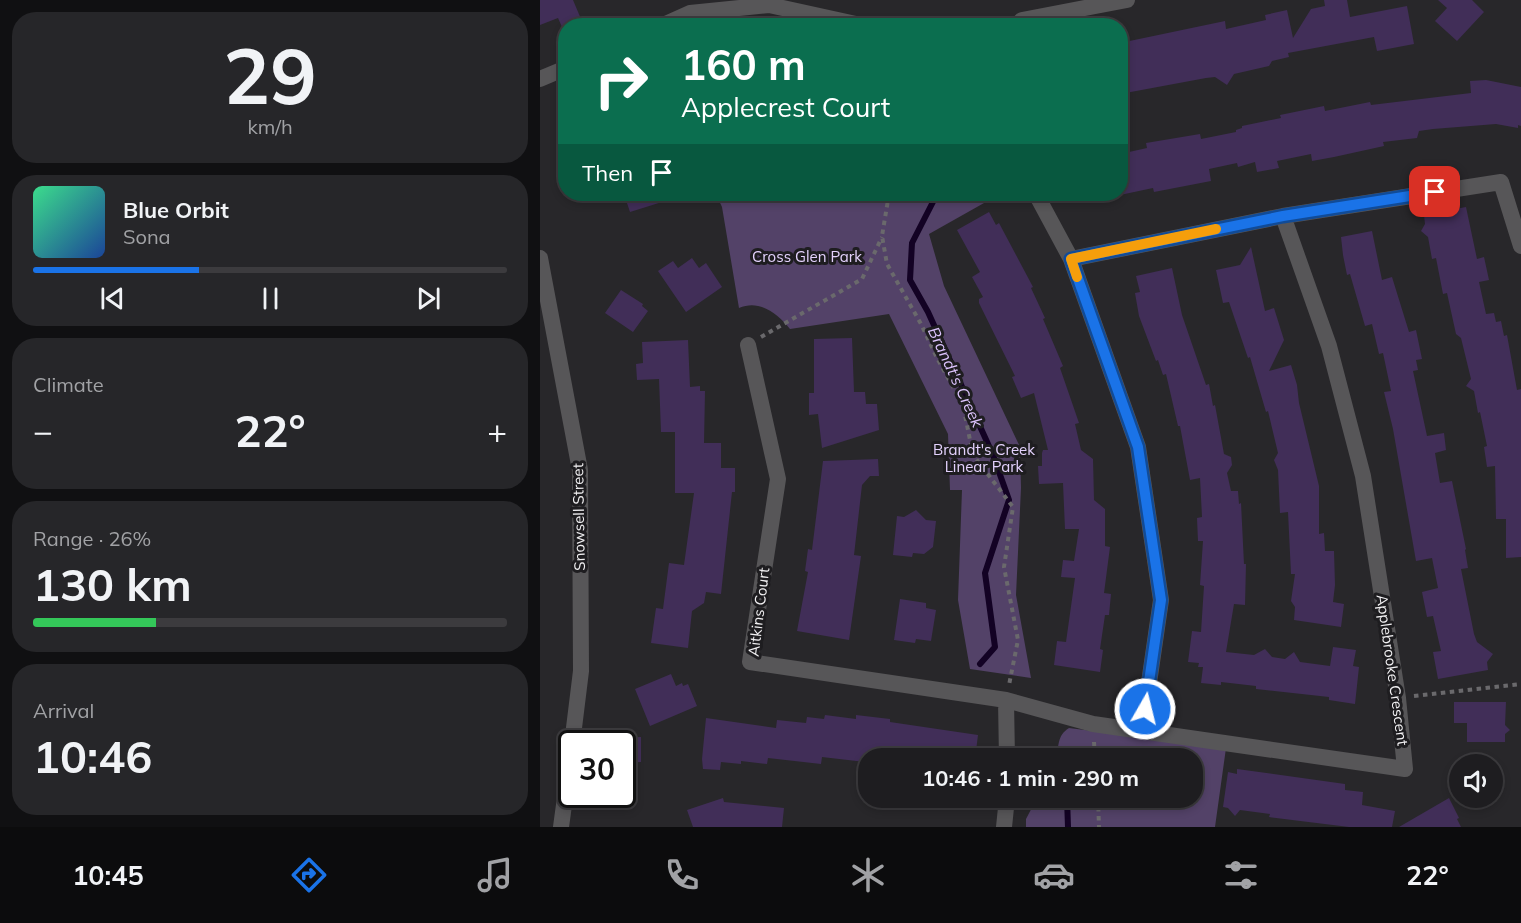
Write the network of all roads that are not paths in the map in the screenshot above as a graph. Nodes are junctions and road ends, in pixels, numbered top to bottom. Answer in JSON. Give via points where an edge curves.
{"nodes":[{"id":1,"x":1127,"y":0,"type":"edge"},
{"id":2,"x":770,"y":2,"type":"edge"},
{"id":3,"x":679,"y":18,"type":"edge"},
{"id":4,"x":833,"y":18,"type":"edge"},
{"id":5,"x":1032,"y":18,"type":"edge"},
{"id":6,"x":558,"y":71,"type":"edge"},
{"id":7,"x":540,"y":79,"type":"edge"},
{"id":8,"x":1040,"y":201,"type":"edge"},
{"id":9,"x":1283,"y":216,"type":"junction"},
{"id":10,"x":1521,"y":246,"type":"edge"},
{"id":11,"x":540,"y":258,"type":"edge"},
{"id":12,"x":1071,"y":259,"type":"junction"},
{"id":13,"x":748,"y":345,"type":"road end"},
{"id":14,"x":1006,"y":700,"type":"junction"},
{"id":15,"x":574,"y":730,"type":"edge"},
{"id":16,"x":1142,"y":731,"type":"junction"},
{"id":17,"x":1006,"y":748,"type":"edge"},
{"id":18,"x":564,"y":808,"type":"edge"},
{"id":19,"x":1006,"y":808,"type":"edge"},
{"id":20,"x":561,"y":827,"type":"edge"},
{"id":21,"x":1004,"y":827,"type":"edge"}],
"edges":[{"from":1,"to":5,"type":"street"},
{"from":2,"to":3,"type":"street"},
{"from":2,"to":4,"type":"street"},
{"from":6,"to":7,"type":"street"},
{"from":8,"to":12,"type":"street"},
{"from":9,"to":10,"type":"street","via":[[1501,182]]},
{"from":9,"to":12,"type":"street"},
{"from":9,"to":16,"type":"street","name":"Applebrooke Crescent","via":[[1329,346],[1363,476],[1398,698],[1405,769]]},
{"from":11,"to":15,"type":"street","name":"Snowsell Street","via":[[580,470],[581,671]]},
{"from":12,"to":16,"type":"street","via":[[1138,447],[1161,600]]},
{"from":13,"to":14,"type":"street","name":"Aitkins Court","via":[[778,479],[750,662]]},
{"from":14,"to":16,"type":"street","name":"Applebrooke Crescent","via":[[1093,724]]},
{"from":14,"to":17,"type":"street"},
{"from":18,"to":20,"type":"street","name":"Snowsell Street"},
{"from":19,"to":21,"type":"street"}]}
